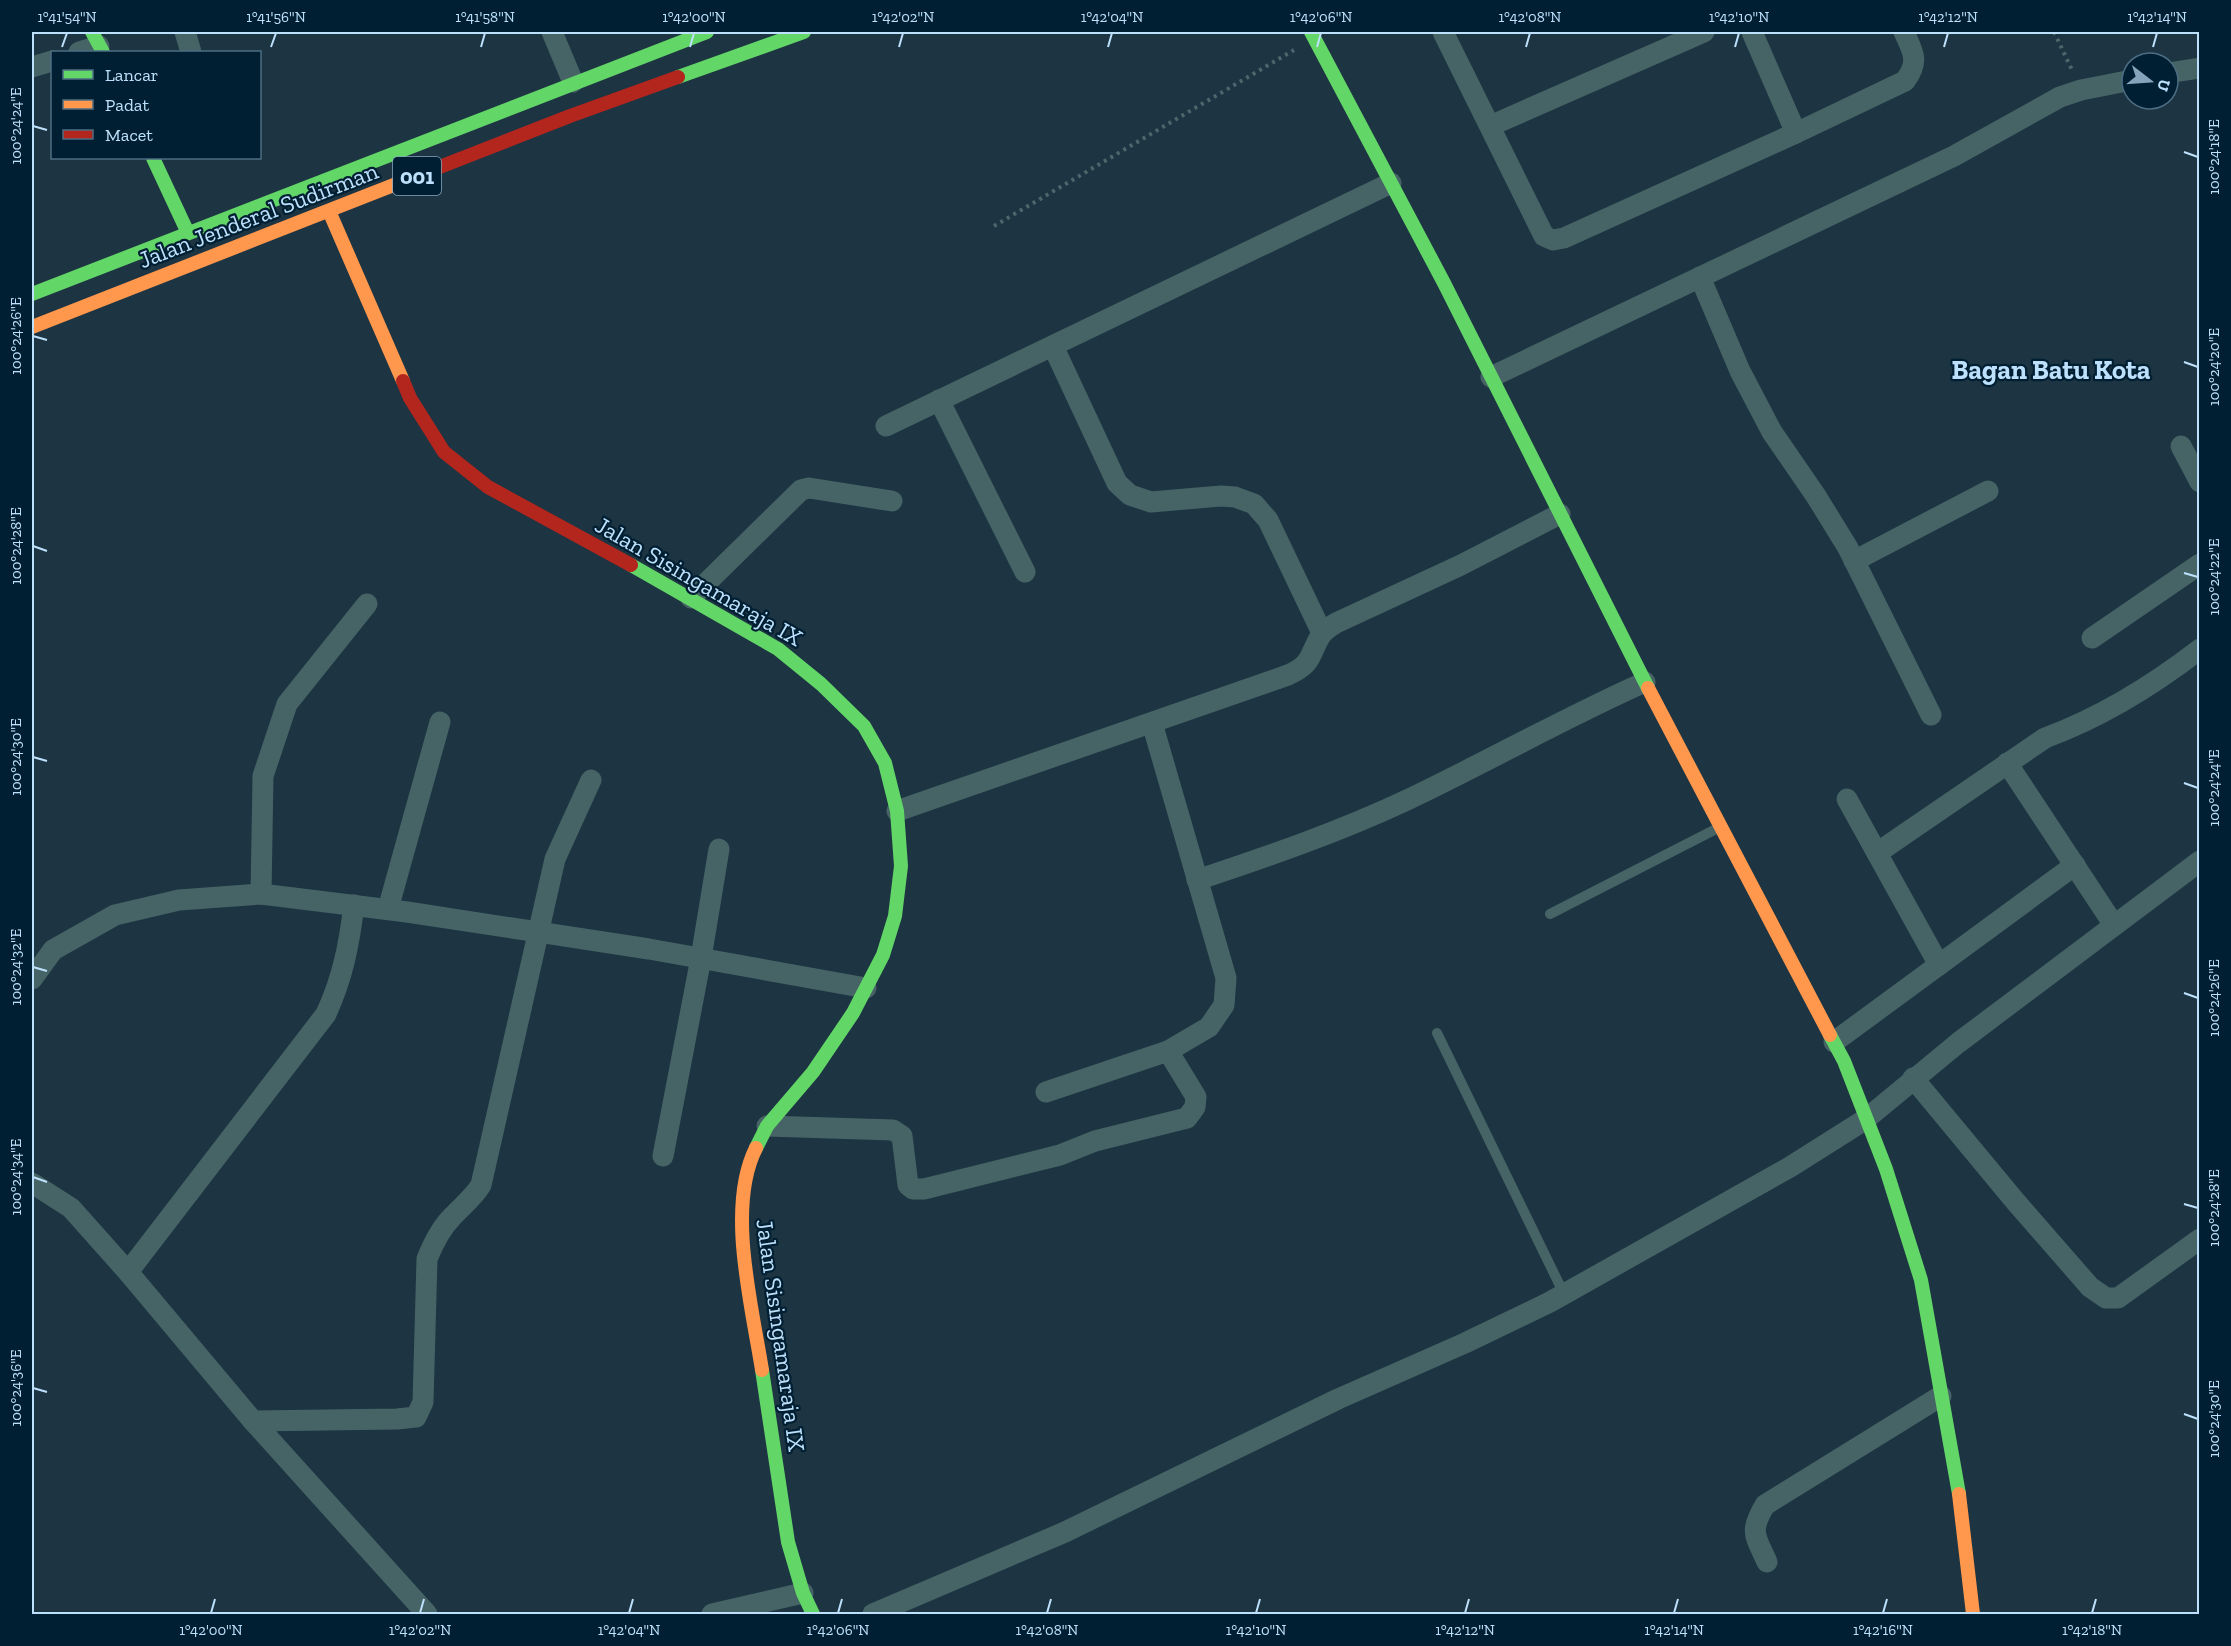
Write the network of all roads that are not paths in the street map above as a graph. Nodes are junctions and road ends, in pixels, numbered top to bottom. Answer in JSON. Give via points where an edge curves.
{"nodes":[{"id":1,"x":185,"y":32,"type":"edge"},
{"id":2,"x":552,"y":32,"type":"edge"},
{"id":3,"x":707,"y":32,"type":"edge"},
{"id":4,"x":804,"y":32,"type":"edge"},
{"id":5,"x":1443,"y":32,"type":"edge"},
{"id":6,"x":1704,"y":32,"type":"edge"},
{"id":7,"x":1752,"y":32,"type":"edge"},
{"id":8,"x":1904,"y":32,"type":"edge"},
{"id":9,"x":1313,"y":34,"type":"edge"},
{"id":10,"x":98,"y":43,"type":"edge"},
{"id":11,"x":81,"y":51,"type":"edge"},
{"id":12,"x":191,"y":51,"type":"edge"},
{"id":13,"x":51,"y":61,"type":"edge"},
{"id":14,"x":32,"y":68,"type":"edge"},
{"id":15,"x":2199,"y":68,"type":"edge"},
{"id":16,"x":2180,"y":71,"type":"edge"},
{"id":17,"x":573,"y":82,"type":"junction"},
{"id":18,"x":2120,"y":82,"type":"edge"},
{"id":19,"x":1490,"y":126,"type":"junction"},
{"id":20,"x":1796,"y":133,"type":"junction"},
{"id":21,"x":153,"y":159,"type":"edge"},
{"id":22,"x":1391,"y":183,"type":"junction"},
{"id":23,"x":329,"y":211,"type":"junction"},
{"id":24,"x":188,"y":233,"type":"junction"},
{"id":25,"x":1700,"y":277,"type":"junction"},
{"id":26,"x":32,"y":294,"type":"edge"},
{"id":27,"x":32,"y":327,"type":"edge"},
{"id":28,"x":1053,"y":346,"type":"junction"},
{"id":29,"x":1491,"y":376,"type":"junction"},
{"id":30,"x":939,"y":400,"type":"junction"},
{"id":31,"x":886,"y":426,"type":"dead end"},
{"id":32,"x":2181,"y":446,"type":"dead end"},
{"id":33,"x":2199,"y":482,"type":"edge"},
{"id":34,"x":1988,"y":490,"type":"dead end"},
{"id":35,"x":892,"y":501,"type":"dead end"},
{"id":36,"x":1560,"y":514,"type":"junction"},
{"id":37,"x":1854,"y":561,"type":"junction"},
{"id":38,"x":2199,"y":564,"type":"edge"},
{"id":39,"x":1025,"y":572,"type":"dead end"},
{"id":40,"x":691,"y":598,"type":"junction"},
{"id":41,"x":367,"y":604,"type":"dead end"},
{"id":42,"x":1322,"y":633,"type":"junction"},
{"id":43,"x":2092,"y":638,"type":"dead end"},
{"id":44,"x":2199,"y":649,"type":"edge"},
{"id":45,"x":1645,"y":682,"type":"junction"},
{"id":46,"x":1931,"y":715,"type":"dead end"},
{"id":47,"x":440,"y":722,"type":"dead end"},
{"id":48,"x":1152,"y":723,"type":"junction"},
{"id":49,"x":2007,"y":763,"type":"junction"},
{"id":50,"x":591,"y":780,"type":"dead end"},
{"id":51,"x":1847,"y":799,"type":"dead end"},
{"id":52,"x":897,"y":811,"type":"junction"},
{"id":53,"x":1720,"y":827,"type":"junction"},
{"id":54,"x":718,"y":849,"type":"dead end"},
{"id":55,"x":1877,"y":853,"type":"junction"},
{"id":56,"x":2199,"y":861,"type":"edge"},
{"id":57,"x":2075,"y":865,"type":"junction"},
{"id":58,"x":1197,"y":880,"type":"junction"},
{"id":59,"x":261,"y":894,"type":"junction"},
{"id":60,"x":354,"y":905,"type":"junction"},
{"id":61,"x":388,"y":909,"type":"junction"},
{"id":62,"x":1550,"y":914,"type":"dead end"},
{"id":63,"x":2114,"y":925,"type":"junction"},
{"id":64,"x":540,"y":932,"type":"junction"},
{"id":65,"x":701,"y":958,"type":"junction"},
{"id":66,"x":1939,"y":965,"type":"junction"},
{"id":67,"x":32,"y":979,"type":"edge"},
{"id":68,"x":866,"y":988,"type":"junction"},
{"id":69,"x":1437,"y":1032,"type":"dead end"},
{"id":70,"x":1834,"y":1042,"type":"junction"},
{"id":71,"x":1168,"y":1051,"type":"junction"},
{"id":72,"x":1913,"y":1078,"type":"junction"},
{"id":73,"x":1046,"y":1092,"type":"dead end"},
{"id":74,"x":1866,"y":1119,"type":"junction"},
{"id":75,"x":767,"y":1126,"type":"junction"},
{"id":76,"x":663,"y":1156,"type":"dead end"},
{"id":77,"x":32,"y":1183,"type":"edge"},
{"id":78,"x":2199,"y":1239,"type":"edge"},
{"id":79,"x":128,"y":1272,"type":"junction"},
{"id":80,"x":1564,"y":1294,"type":"junction"},
{"id":81,"x":1941,"y":1396,"type":"junction"},
{"id":82,"x":253,"y":1421,"type":"junction"},
{"id":83,"x":1767,"y":1562,"type":"dead end"},
{"id":84,"x":803,"y":1593,"type":"junction"},
{"id":85,"x":427,"y":1614,"type":"edge"},
{"id":86,"x":712,"y":1614,"type":"edge"},
{"id":87,"x":813,"y":1614,"type":"edge"},
{"id":88,"x":873,"y":1614,"type":"edge"},
{"id":89,"x":1973,"y":1614,"type":"edge"}],
"edges":[{"from":1,"to":12,"type":"street"},
{"from":2,"to":17,"type":"street"},
{"from":3,"to":17,"type":"main road","name":"Jalan Jenderal Sudirman","number":"001"},
{"from":4,"to":23,"type":"main road","name":"Jalan Jenderal Sudirman","number":"001","via":[[570,116]]},
{"from":5,"to":19,"type":"street"},
{"from":6,"to":19,"type":"street"},
{"from":7,"to":20,"type":"street"},
{"from":8,"to":20,"type":"street","via":[[1915,56],[1914,70],[1905,81]]},
{"from":9,"to":22,"type":"main road"},
{"from":10,"to":11,"type":"street"},
{"from":13,"to":14,"type":"street"},
{"from":15,"to":16,"type":"street"},
{"from":17,"to":24,"type":"main road","name":"Jalan Jenderal Sudirman","number":"001"},
{"from":18,"to":25,"type":"street","via":[[2060,97],[1954,156]]},
{"from":19,"to":20,"type":"street","via":[[1544,236],[1553,240]]},
{"from":21,"to":24,"type":"main road"},
{"from":22,"to":28,"type":"street"},
{"from":22,"to":29,"type":"main road"},
{"from":23,"to":27,"type":"main road","name":"Jalan Jenderal Sudirman","number":"001"},
{"from":23,"to":40,"type":"main road","name":"Jalan Sisingamaraja IX","via":[[410,398],[444,452],[488,487]]},
{"from":24,"to":26,"type":"main road","name":"Jalan Jenderal Sudirman","number":"001"},
{"from":25,"to":29,"type":"street"},
{"from":25,"to":37,"type":"street","via":[[1740,371],[1772,432]]},
{"from":28,"to":30,"type":"street"},
{"from":28,"to":42,"type":"street","via":[[1117,483],[1130,495],[1151,502],[1221,496],[1254,504],[1268,520]]},
{"from":29,"to":36,"type":"main road"},
{"from":30,"to":31,"type":"street"},
{"from":30,"to":39,"type":"street"},
{"from":32,"to":33,"type":"street"},
{"from":34,"to":37,"type":"street"},
{"from":35,"to":40,"type":"street","via":[[801,490]]},
{"from":36,"to":42,"type":"street"},
{"from":36,"to":45,"type":"main road"},
{"from":37,"to":46,"type":"street"},
{"from":38,"to":43,"type":"street"},
{"from":40,"to":52,"type":"main road","name":"Jalan Sisingamaraja IX","via":[[778,649],[864,726],[885,763]]},
{"from":41,"to":59,"type":"street","via":[[287,704],[263,776]]},
{"from":42,"to":48,"type":"street","via":[[1302,669]]},
{"from":44,"to":49,"type":"street","via":[[2112,708],[2045,738]]},
{"from":45,"to":53,"type":"main road"},
{"from":45,"to":58,"type":"street","via":[[1581,710],[1407,800],[1315,839]]},
{"from":47,"to":61,"type":"street"},
{"from":48,"to":52,"type":"street"},
{"from":48,"to":58,"type":"street"},
{"from":49,"to":55,"type":"street"},
{"from":49,"to":57,"type":"street"},
{"from":50,"to":64,"type":"street","via":[[555,859]]},
{"from":51,"to":55,"type":"street"},
{"from":52,"to":68,"type":"main road","name":"Jalan Sisingamaraja IX","via":[[901,866],[895,916],[883,955]]},
{"from":53,"to":62,"type":"lane"},
{"from":53,"to":70,"type":"main road"},
{"from":54,"to":65,"type":"street"},
{"from":55,"to":66,"type":"street"},
{"from":56,"to":63,"type":"street"},
{"from":57,"to":63,"type":"street"},
{"from":57,"to":66,"type":"street"},
{"from":58,"to":71,"type":"street","via":[[1226,978],[1224,1005],[1209,1028]]},
{"from":59,"to":60,"type":"street"},
{"from":59,"to":67,"type":"street","via":[[179,900],[115,915],[52,950]]},
{"from":60,"to":61,"type":"street"},
{"from":60,"to":79,"type":"street","via":[[348,954],[326,1014]]},
{"from":61,"to":64,"type":"street"},
{"from":63,"to":72,"type":"street"},
{"from":64,"to":65,"type":"street"},
{"from":64,"to":82,"type":"street","via":[[481,1185],[450,1218],[427,1259],[423,1402],[416,1417]]},
{"from":65,"to":68,"type":"street"},
{"from":65,"to":76,"type":"street"},
{"from":66,"to":70,"type":"street"},
{"from":68,"to":75,"type":"main road","name":"Jalan Sisingamaraja IX","via":[[854,1013],[813,1072]]},
{"from":69,"to":80,"type":"lane"},
{"from":70,"to":74,"type":"main road"},
{"from":71,"to":73,"type":"street"},
{"from":71,"to":75,"type":"street","via":[[1196,1097],[1195,1107],[1187,1118],[924,1189],[908,1185],[902,1136],[893,1131]]},
{"from":72,"to":74,"type":"street"},
{"from":72,"to":78,"type":"street","via":[[2090,1287],[2106,1298],[2118,1298]]},
{"from":74,"to":80,"type":"street","via":[[1790,1167]]},
{"from":74,"to":81,"type":"main road","via":[[1921,1280]]},
{"from":75,"to":84,"type":"main road","name":"Jalan Sisingamaraja IX","via":[[749,1161],[743,1184],[744,1262],[788,1542]]},
{"from":77,"to":79,"type":"street","via":[[71,1208]]},
{"from":79,"to":82,"type":"street"},
{"from":80,"to":88,"type":"street","via":[[1065,1532]]},
{"from":81,"to":83,"type":"street","via":[[1765,1505],[1754,1529]]},
{"from":81,"to":89,"type":"main road","via":[[1960,1502]]},
{"from":82,"to":85,"type":"street"},
{"from":84,"to":86,"type":"street"},
{"from":84,"to":87,"type":"main road","name":"Jalan Sisingamaraja IX"}]}
